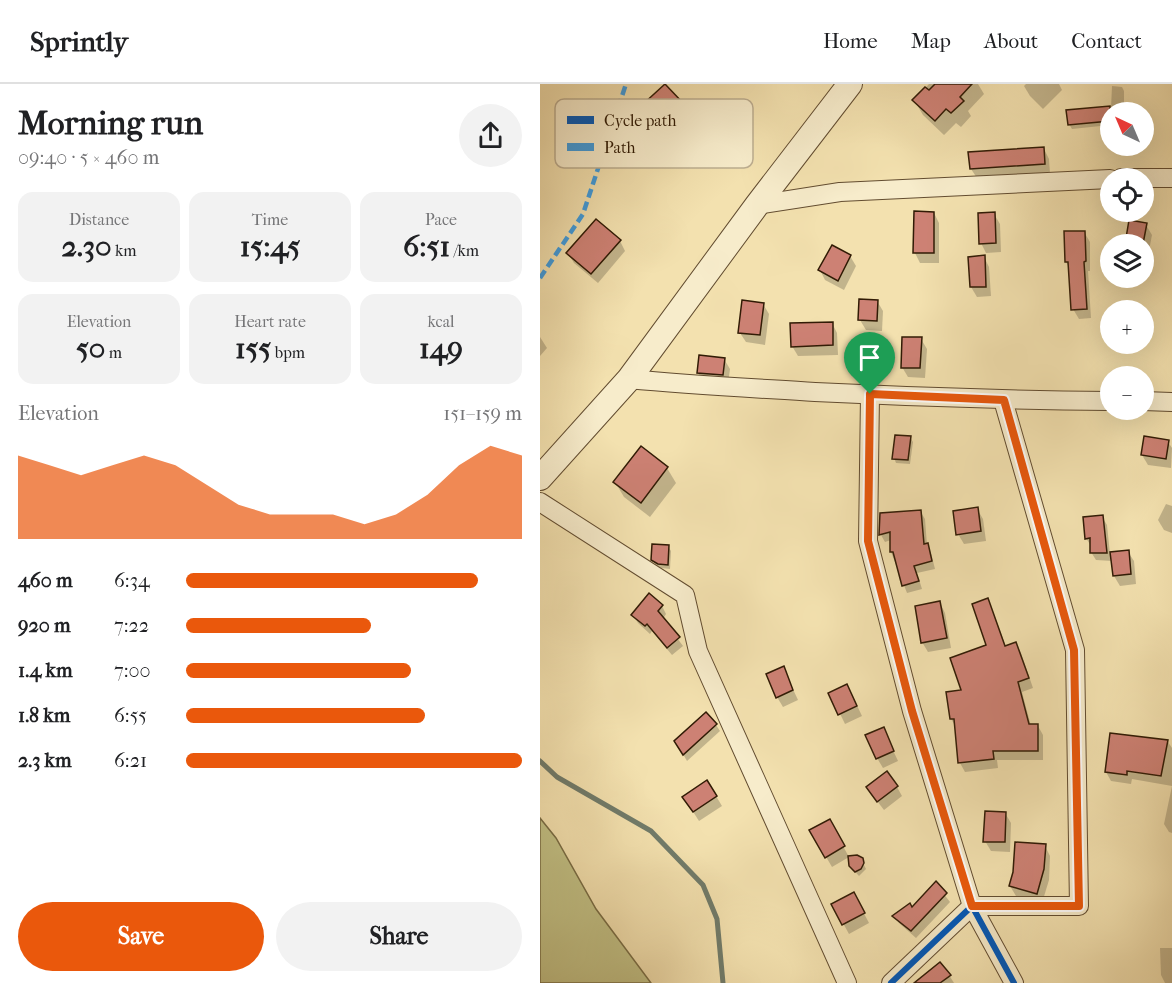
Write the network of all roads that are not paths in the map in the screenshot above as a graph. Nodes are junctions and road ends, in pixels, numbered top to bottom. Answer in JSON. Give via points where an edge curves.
{"nodes":[{"id":1,"x":850,"y":84,"type":"edge"},
{"id":2,"x":1154,"y":178,"type":"edge"},
{"id":3,"x":1172,"y":178,"type":"edge"},
{"id":4,"x":1100,"y":179,"type":"edge"},
{"id":5,"x":757,"y":205,"type":"junction"},
{"id":6,"x":629,"y":379,"type":"junction"},
{"id":7,"x":870,"y":394,"type":"junction"},
{"id":8,"x":1004,"y":400,"type":"junction"},
{"id":9,"x":1100,"y":401,"type":"edge"},
{"id":10,"x":1154,"y":401,"type":"edge"},
{"id":11,"x":1172,"y":402,"type":"edge"},
{"id":12,"x":540,"y":478,"type":"edge"},
{"id":13,"x":540,"y":502,"type":"edge"},
{"id":14,"x":972,"y":906,"type":"junction"},
{"id":15,"x":847,"y":983,"type":"edge"},
{"id":16,"x":891,"y":983,"type":"edge"},
{"id":17,"x":1014,"y":983,"type":"edge"}],
"edges":[{"from":1,"to":5,"type":"street"},
{"from":2,"to":3,"type":"street"},
{"from":4,"to":5,"type":"street","via":[[840,192]]},
{"from":5,"to":6,"type":"street"},
{"from":6,"to":7,"type":"street"},
{"from":6,"to":12,"type":"street"},
{"from":7,"to":8,"type":"street"},
{"from":7,"to":14,"type":"street","via":[[868,541],[912,711]]},
{"from":8,"to":9,"type":"street"},
{"from":8,"to":14,"type":"street","via":[[1074,650],[1079,906]]},
{"from":10,"to":11,"type":"street"},
{"from":13,"to":15,"type":"street","via":[[685,595],[698,651]]},
{"from":14,"to":16,"type":"street"},
{"from":14,"to":17,"type":"street"}]}
